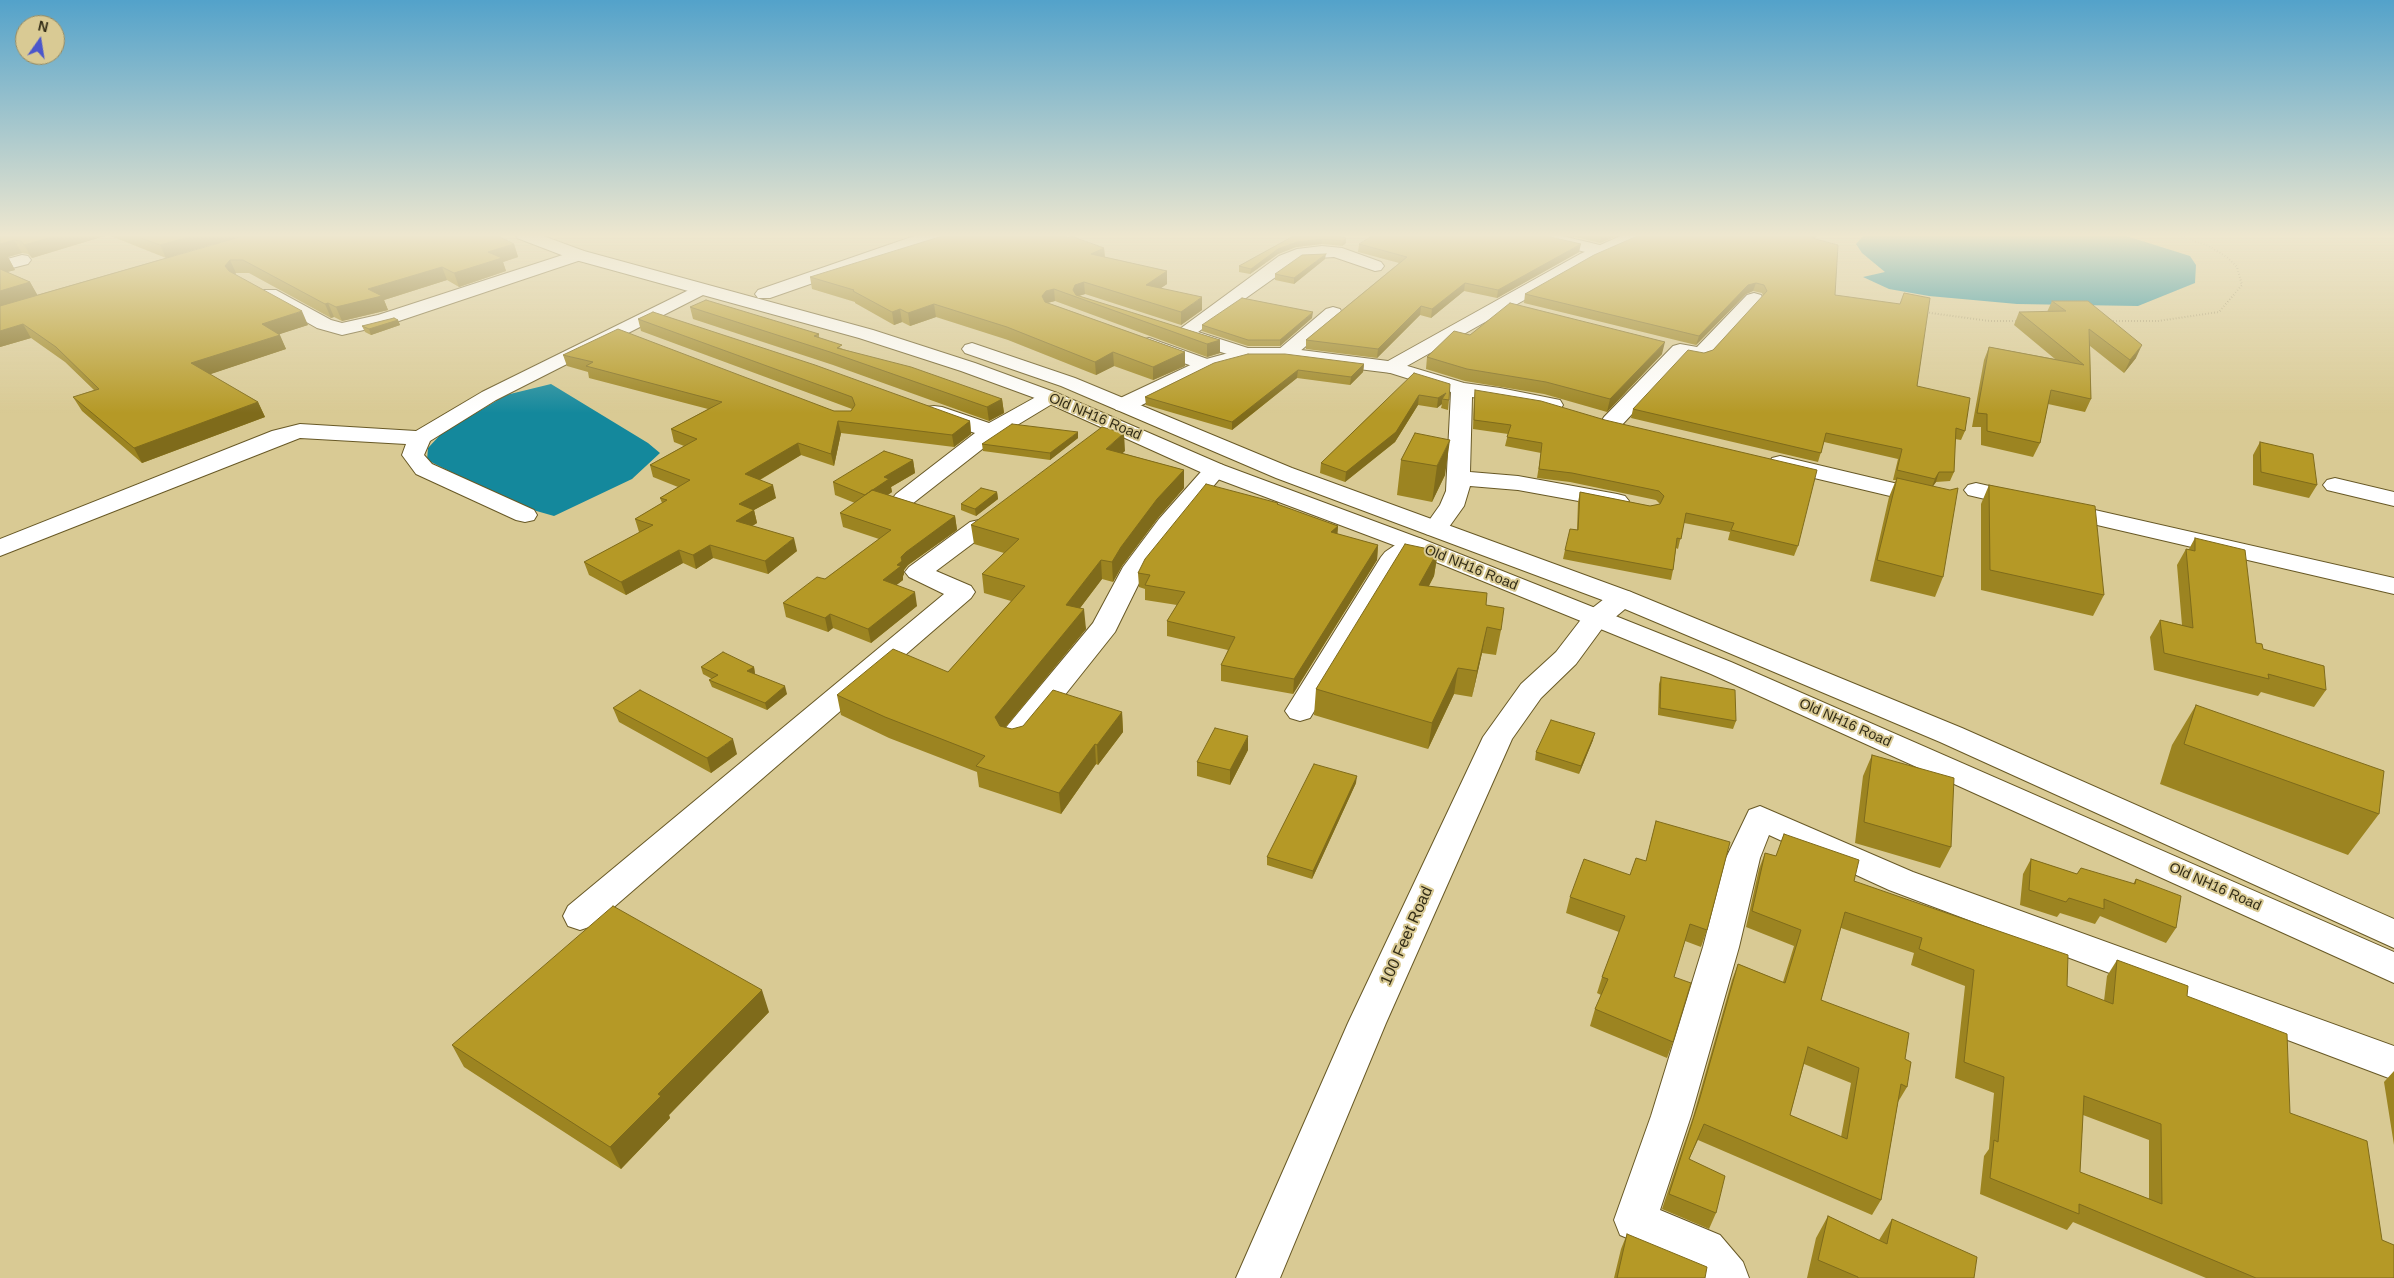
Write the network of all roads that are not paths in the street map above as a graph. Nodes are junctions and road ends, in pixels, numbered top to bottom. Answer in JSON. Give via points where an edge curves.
{"nodes":[{"id":1,"x":269,"y":294,"type":"edge"},
{"id":2,"x":462,"y":294,"type":"edge"},
{"id":3,"x":692,"y":294,"type":"edge"},
{"id":4,"x":713,"y":294,"type":"edge"},
{"id":5,"x":764,"y":294,"type":"edge"},
{"id":6,"x":1232,"y":294,"type":"edge"},
{"id":7,"x":1522,"y":294,"type":"edge"},
{"id":8,"x":1754,"y":300,"type":"dead end"},
{"id":9,"x":1501,"y":305,"type":"junction"},
{"id":10,"x":1529,"y":312,"type":"edge"},
{"id":11,"x":1333,"y":313,"type":"dead end"},
{"id":12,"x":653,"y":314,"type":"junction"},
{"id":13,"x":680,"y":323,"type":"edge"},
{"id":14,"x":619,"y":331,"type":"junction"},
{"id":15,"x":1135,"y":338,"type":"edge"},
{"id":16,"x":646,"y":341,"type":"edge"},
{"id":17,"x":1247,"y":354,"type":"junction"},
{"id":18,"x":1285,"y":354,"type":"junction"},
{"id":19,"x":1206,"y":365,"type":"junction"},
{"id":20,"x":1391,"y":366,"type":"junction"},
{"id":21,"x":1462,"y":389,"type":"junction"},
{"id":22,"x":1050,"y":398,"type":"junction"},
{"id":23,"x":916,"y":405,"type":"edge"},
{"id":24,"x":1569,"y":410,"type":"edge"},
{"id":25,"x":1119,"y":415,"type":"junction"},
{"id":26,"x":1639,"y":429,"type":"edge"},
{"id":27,"x":991,"y":431,"type":"junction"},
{"id":28,"x":420,"y":438,"type":"junction"},
{"id":29,"x":1090,"y":443,"type":"edge"},
{"id":30,"x":1759,"y":458,"type":"edge"},
{"id":31,"x":1215,"y":470,"type":"junction"},
{"id":32,"x":1458,"y":478,"type":"junction"},
{"id":33,"x":2335,"y":485,"type":"dead end"},
{"id":34,"x":1944,"y":489,"type":"edge"},
{"id":35,"x":1976,"y":490,"type":"dead end"},
{"id":36,"x":2394,"y":498,"type":"edge"},
{"id":37,"x":1638,"y":505,"type":"edge"},
{"id":38,"x":525,"y":515,"type":"dead end"},
{"id":39,"x":1424,"y":536,"type":"junction"},
{"id":40,"x":0,"y":548,"type":"edge"},
{"id":41,"x":2394,"y":586,"type":"edge"},
{"id":42,"x":1609,"y":608,"type":"junction"},
{"id":43,"x":1300,"y":711,"type":"dead end"},
{"id":44,"x":1014,"y":738,"type":"edge"},
{"id":45,"x":580,"y":916,"type":"dead end"},
{"id":46,"x":2394,"y":934,"type":"edge"},
{"id":47,"x":2394,"y":968,"type":"edge"},
{"id":48,"x":2394,"y":1063,"type":"edge"},
{"id":49,"x":1258,"y":1278,"type":"edge"},
{"id":50,"x":1727,"y":1278,"type":"edge"}],
"edges":[{"from":1,"to":2,"type":"street","via":[[324,324],[342,329],[383,320]]},
{"from":3,"to":12,"type":"street"},
{"from":4,"to":22,"type":"street","name":"Old NH16 Road","via":[[866,334]]},
{"from":5,"to":25,"type":"street","name":"Old NH16 Road","via":[[954,343],[1068,382]]},
{"from":6,"to":17,"type":"street","via":[[1174,331]]},
{"from":7,"to":9,"type":"street"},
{"from":8,"to":26,"type":"street","via":[[1702,354],[1670,348],[1604,420]]},
{"from":9,"to":10,"type":"street"},
{"from":9,"to":20,"type":"street"},
{"from":11,"to":18,"type":"street"},
{"from":12,"to":13,"type":"street"},
{"from":12,"to":14,"type":"street"},
{"from":14,"to":16,"type":"street"},
{"from":14,"to":28,"type":"street","via":[[489,396]]},
{"from":15,"to":19,"type":"street"},
{"from":17,"to":18,"type":"street"},
{"from":17,"to":19,"type":"street"},
{"from":18,"to":20,"type":"street"},
{"from":19,"to":25,"type":"street"},
{"from":20,"to":21,"type":"street"},
{"from":21,"to":24,"type":"street","via":[[1544,402]]},
{"from":21,"to":32,"type":"street"},
{"from":22,"to":25,"type":"street","name":"Old NH16 Road"},
{"from":22,"to":27,"type":"street"},
{"from":23,"to":27,"type":"street"},
{"from":25,"to":29,"type":"street"},
{"from":25,"to":31,"type":"street","name":"Old NH16 Road"},
{"from":25,"to":39,"type":"street","name":"Old NH16 Road","via":[[1284,473]]},
{"from":27,"to":45,"type":"street","via":[[904,499],[941,513],[987,521],[918,572],[962,592]]},
{"from":28,"to":38,"type":"street","via":[[413,455],[424,469]]},
{"from":28,"to":40,"type":"street","via":[[318,430],[280,436]]},
{"from":30,"to":34,"type":"street","via":[[1942,501]]},
{"from":31,"to":39,"type":"street","name":"Old NH16 Road"},
{"from":31,"to":44,"type":"street","via":[[1132,572],[1105,626]]},
{"from":32,"to":37,"type":"street","via":[[1552,488]]},
{"from":32,"to":39,"type":"street","via":[[1458,491],[1452,506]]},
{"from":33,"to":36,"type":"street"},
{"from":35,"to":41,"type":"street"},
{"from":39,"to":42,"type":"street","name":"Old NH16 Road"},
{"from":39,"to":43,"type":"street","via":[[1394,556]]},
{"from":42,"to":46,"type":"street","name":"Old NH16 Road","via":[[1950,735]]},
{"from":42,"to":47,"type":"street","name":"Old NH16 Road","via":[[1730,672]]},
{"from":42,"to":49,"type":"street","name":"100 Feet Road","via":[[1566,658],[1531,691],[1498,736],[1367,1023]]},
{"from":48,"to":50,"type":"street","via":[[1902,881],[1760,818],[1743,858],[1672,1116],[1635,1220],[1705,1250]]}]}
